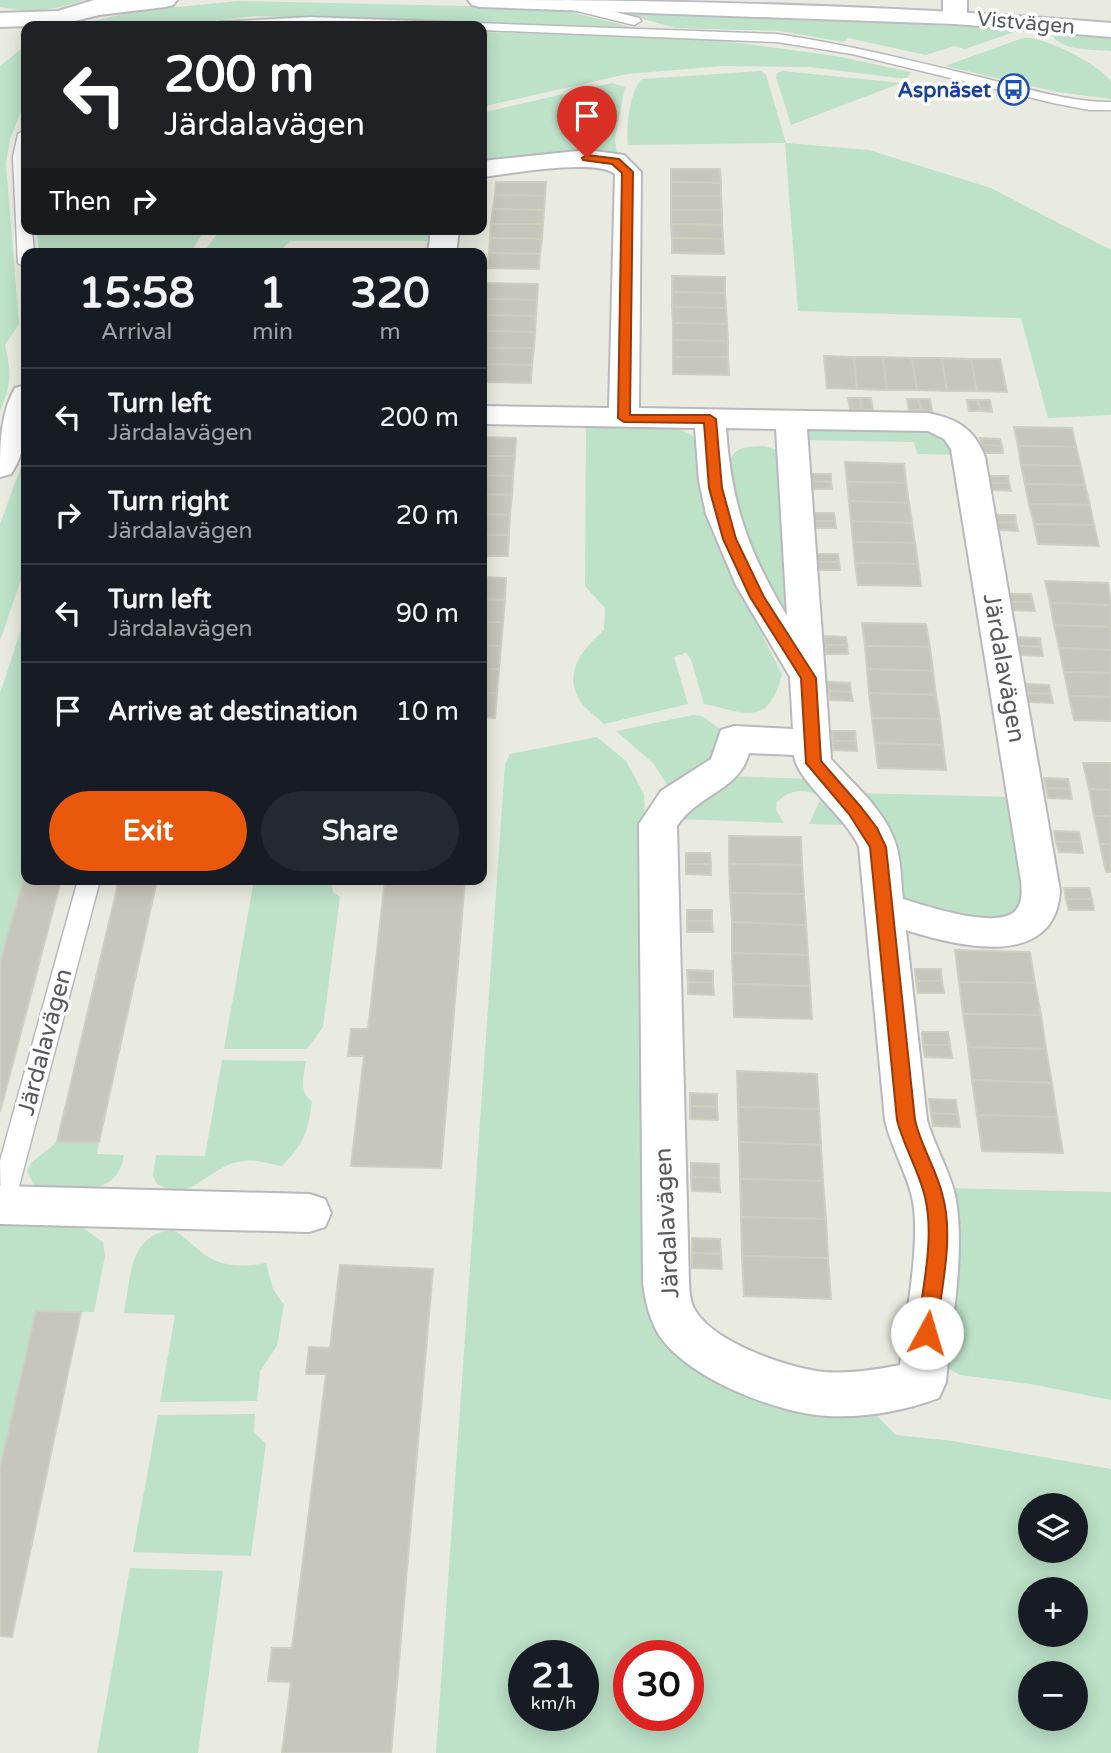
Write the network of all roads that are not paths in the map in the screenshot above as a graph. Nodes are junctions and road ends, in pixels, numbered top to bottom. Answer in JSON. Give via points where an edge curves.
{"nodes":[{"id":1,"x":165,"y":0,"type":"edge"},
{"id":2,"x":480,"y":0,"type":"edge"},
{"id":3,"x":853,"y":0,"type":"edge"},
{"id":4,"x":557,"y":2,"type":"junction"},
{"id":5,"x":955,"y":7,"type":"edge"},
{"id":6,"x":94,"y":8,"type":"edge"},
{"id":7,"x":1111,"y":15,"type":"edge"},
{"id":8,"x":0,"y":20,"type":"edge"},
{"id":9,"x":61,"y":21,"type":"edge"},
{"id":10,"x":487,"y":26,"type":"edge"},
{"id":11,"x":1111,"y":30,"type":"edge"},
{"id":12,"x":674,"y":32,"type":"junction"},
{"id":13,"x":1111,"y":106,"type":"edge"},
{"id":14,"x":487,"y":168,"type":"edge"},
{"id":15,"x":487,"y":415,"type":"edge"},
{"id":16,"x":21,"y":416,"type":"edge"},
{"id":17,"x":624,"y":418,"type":"junction"},
{"id":18,"x":710,"y":419,"type":"junction"},
{"id":19,"x":791,"y":420,"type":"junction"},
{"id":20,"x":0,"y":467,"type":"edge"},
{"id":21,"x":808,"y":678,"type":"junction"},
{"id":22,"x":811,"y":743,"type":"junction"},
{"id":23,"x":88,"y":885,"type":"edge"},
{"id":24,"x":884,"y":908,"type":"junction"},
{"id":25,"x":0,"y":1205,"type":"edge"},
{"id":26,"x":309,"y":1213,"type":"dead end"}],
"edges":[{"from":1,"to":6,"type":"street"},
{"from":2,"to":4,"type":"street","name":"Vistvägen"},
{"from":3,"to":5,"type":"street","name":"Vistvägen"},
{"from":4,"to":5,"type":"street","name":"Vistvägen"},
{"from":4,"to":12,"type":"lane"},
{"from":5,"to":7,"type":"street","name":"Vistvägen"},
{"from":5,"to":11,"type":"street","name":"Vistvägen"},
{"from":6,"to":8,"type":"street","via":[[43,20]]},
{"from":6,"to":9,"type":"street"},
{"from":10,"to":12,"type":"lane"},
{"from":12,"to":13,"type":"lane","via":[[813,43],[1053,99]]},
{"from":14,"to":17,"type":"street","via":[[587,158],[615,161],[628,172]]},
{"from":15,"to":17,"type":"street","name":"Järdalavägen"},
{"from":16,"to":20,"type":"street"},
{"from":17,"to":18,"type":"street","name":"Järdalavägen"},
{"from":18,"to":19,"type":"street","name":"Järdalavägen"},
{"from":18,"to":21,"type":"street","name":"Järdalavägen","via":[[716,488],[730,539],[757,597]]},
{"from":19,"to":21,"type":"street","name":"Järdalavägen"},
{"from":19,"to":24,"type":"street","name":"Järdalavägen","via":[[942,424],[963,438],[969,457],[1041,892],[1038,909],[1029,922],[1014,930],[988,933],[956,929]]},
{"from":21,"to":22,"type":"street","name":"Järdalavägen"},
{"from":22,"to":24,"type":"street","name":"Järdalavägen","via":[[813,763],[872,832],[878,847]]},
{"from":22,"to":24,"type":"street","name":"Järdalavägen","via":[[734,739],[727,766],[674,801],[659,824],[666,1282],[668,1304],[693,1339],[761,1380],[825,1394],[881,1393],[922,1382],[936,1222],[934,1197],[906,1120]]},
{"from":23,"to":25,"type":"lane","name":"Järdalavägen"},
{"from":25,"to":26,"type":"street","name":"Järdalavägen"}]}
